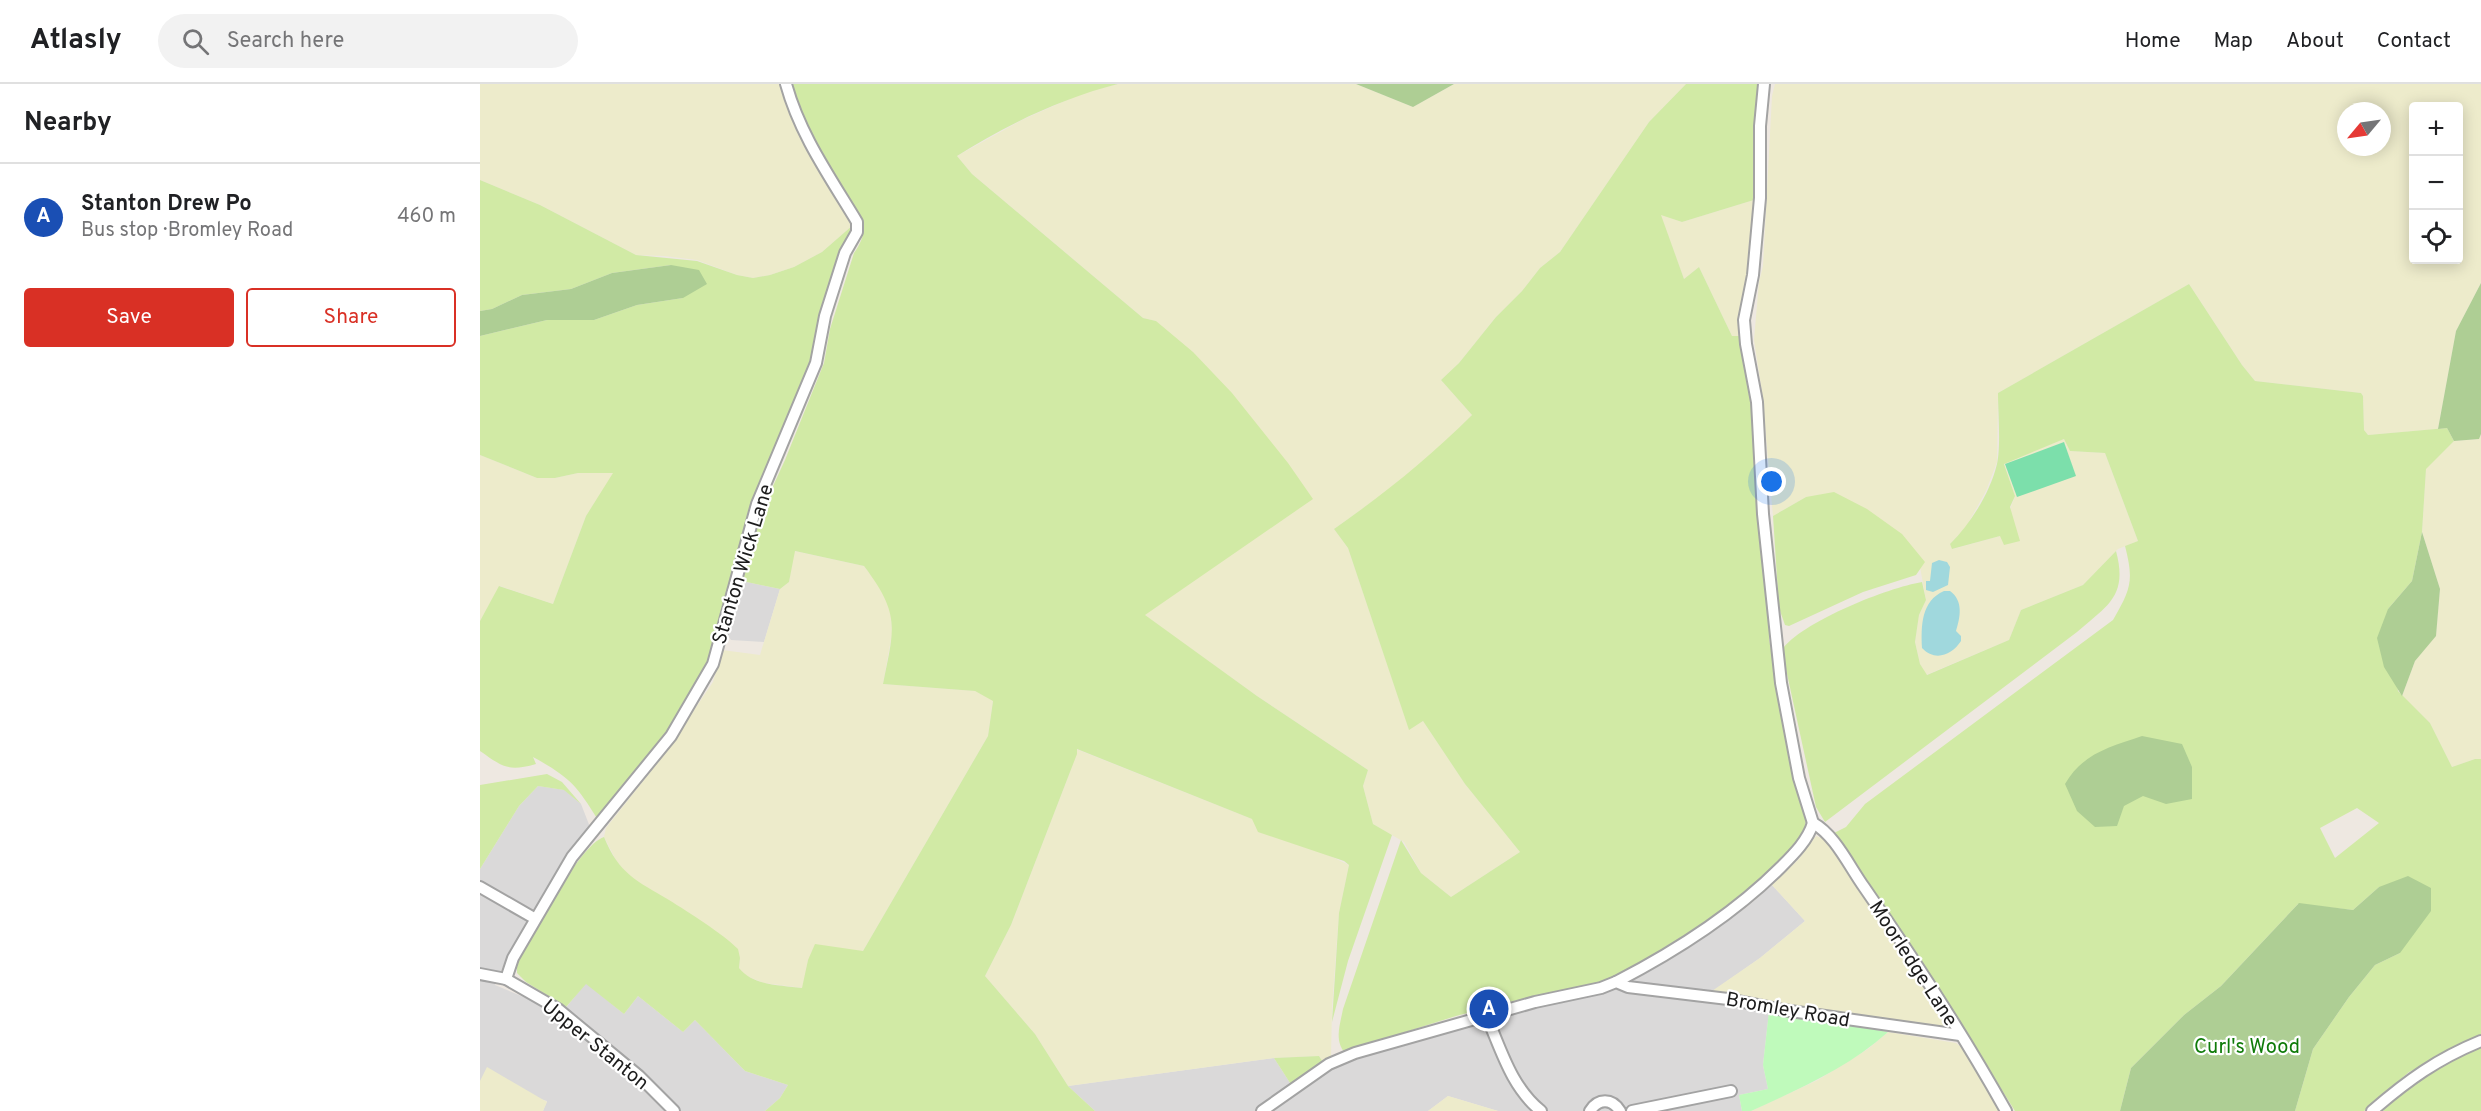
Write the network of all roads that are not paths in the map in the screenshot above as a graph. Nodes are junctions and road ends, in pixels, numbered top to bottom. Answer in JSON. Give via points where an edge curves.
{"nodes":[{"id":1,"x":786,"y":84,"type":"edge"},
{"id":2,"x":1764,"y":84,"type":"edge"},
{"id":3,"x":1813,"y":823,"type":"junction"},
{"id":4,"x":480,"y":887,"type":"edge"},
{"id":5,"x":534,"y":918,"type":"junction"},
{"id":6,"x":480,"y":975,"type":"edge"},
{"id":7,"x":506,"y":979,"type":"junction"},
{"id":8,"x":1616,"y":982,"type":"junction"},
{"id":9,"x":1486,"y":1015,"type":"junction"},
{"id":10,"x":1960,"y":1035,"type":"junction"},
{"id":11,"x":2481,"y":1041,"type":"edge"},
{"id":12,"x":1731,"y":1091,"type":"dead end"},
{"id":13,"x":674,"y":1111,"type":"edge"},
{"id":14,"x":1262,"y":1111,"type":"edge"},
{"id":15,"x":1541,"y":1111,"type":"edge"},
{"id":16,"x":1590,"y":1111,"type":"edge"},
{"id":17,"x":1620,"y":1111,"type":"edge"},
{"id":18,"x":1632,"y":1111,"type":"edge"},
{"id":19,"x":2006,"y":1111,"type":"edge"},
{"id":20,"x":2372,"y":1111,"type":"edge"}],
"edges":[{"from":1,"to":5,"type":"street","name":"Stanton Wick Lane","via":[[817,158],[857,222],[857,232],[845,253],[825,316],[816,363],[757,504],[713,664],[671,736],[572,857]]},
{"from":2,"to":3,"type":"street","via":[[1760,198],[1753,275],[1744,320],[1756,402],[1781,682]]},
{"from":3,"to":8,"type":"street","via":[[1790,858],[1736,910]]},
{"from":3,"to":10,"type":"street","name":"Moorledge Lane","via":[[1822,828],[1882,912]]},
{"from":4,"to":5,"type":"street"},
{"from":5,"to":7,"type":"street","name":"Stanton Wick Lane"},
{"from":6,"to":7,"type":"street","name":"Upper Stanton"},
{"from":7,"to":13,"type":"street","name":"Upper Stanton","via":[[558,1009],[639,1076]]},
{"from":8,"to":9,"type":"street"},
{"from":8,"to":10,"type":"street","name":"Bromley Road","via":[[1628,987]]},
{"from":9,"to":14,"type":"street","via":[[1338,1060]]},
{"from":9,"to":15,"type":"street","via":[[1516,1084]]},
{"from":10,"to":19,"type":"street","name":"Moorledge Lane"},
{"from":11,"to":20,"type":"street","via":[[2427,1067]]},
{"from":12,"to":18,"type":"street"},
{"from":16,"to":17,"type":"street","via":[[1596,1103],[1606,1101]]}]}
